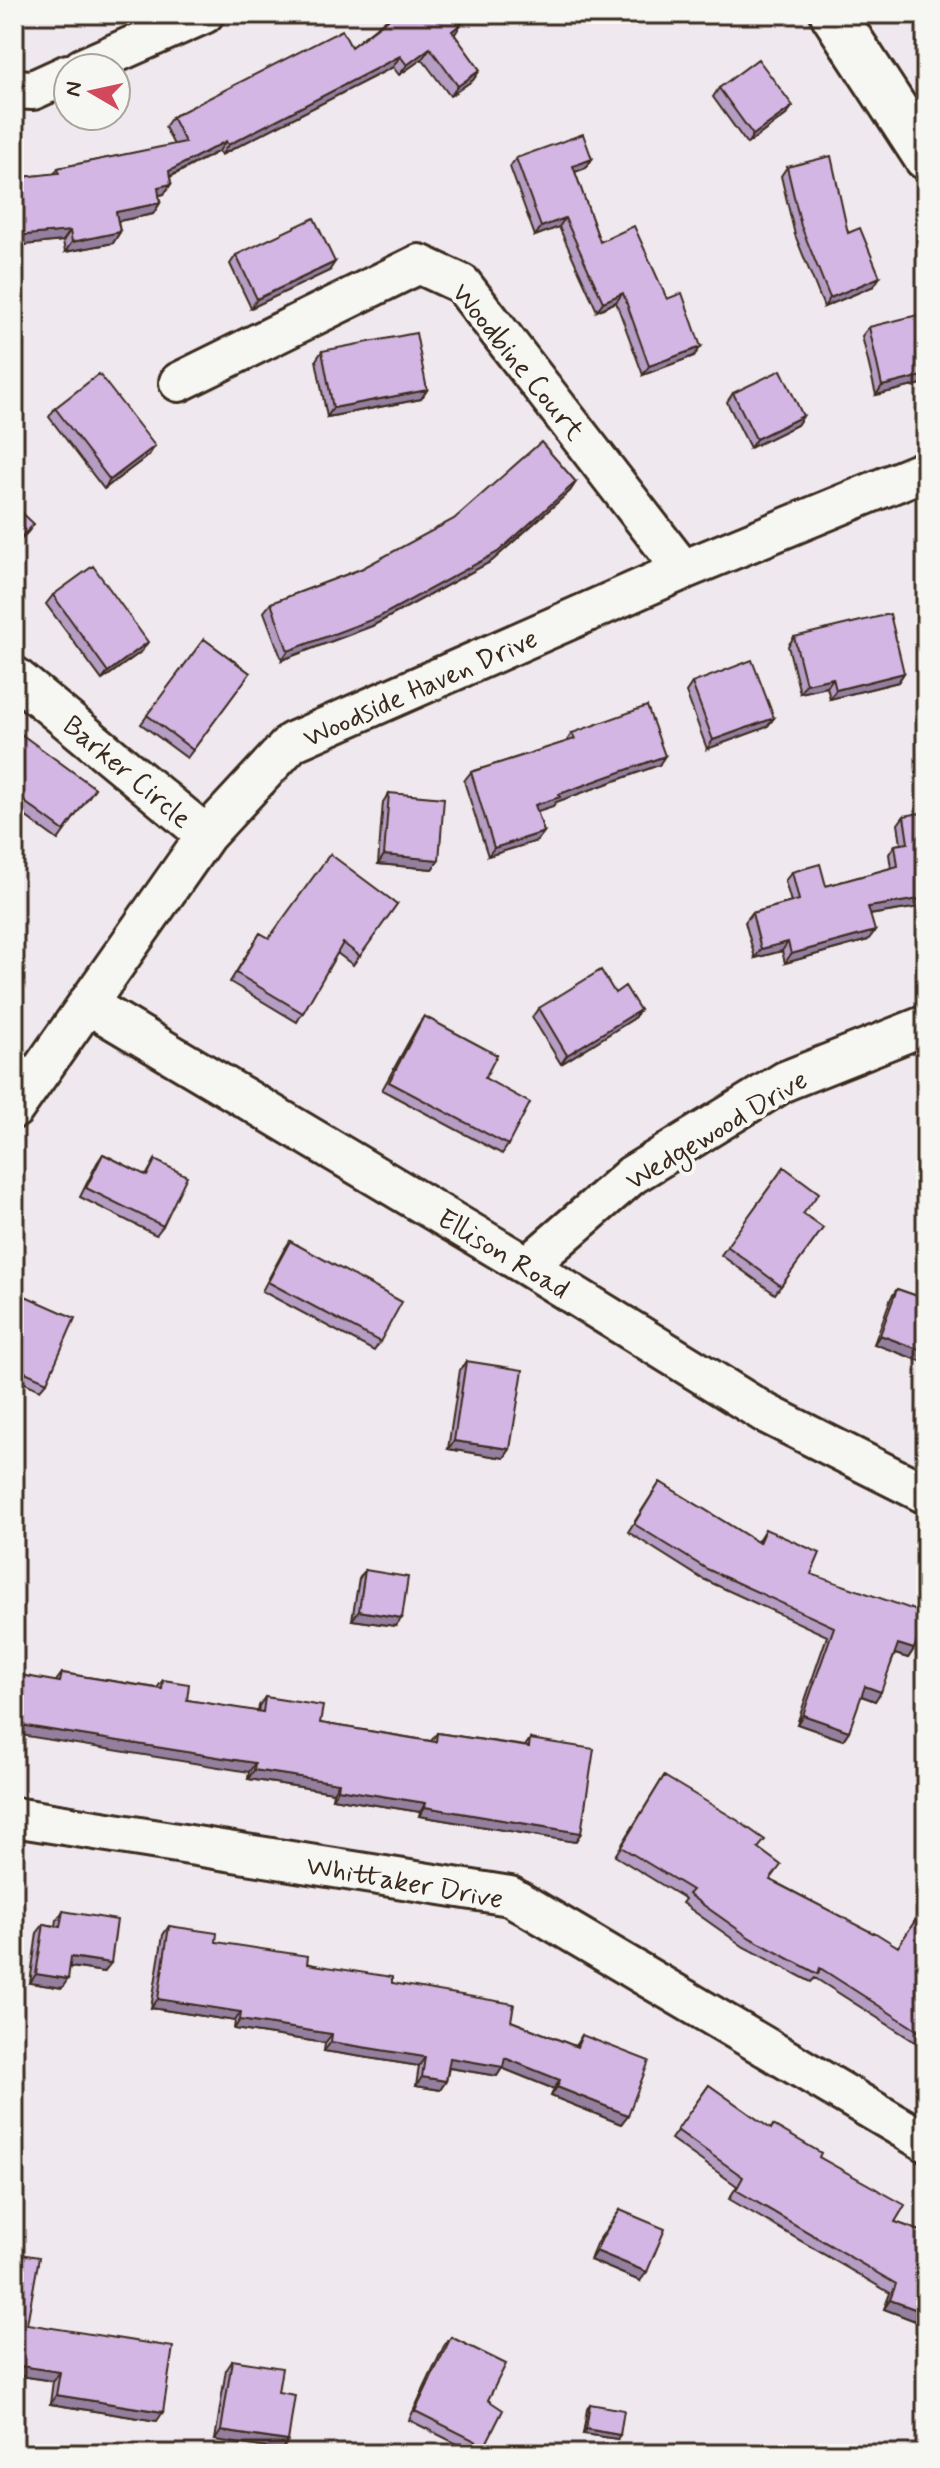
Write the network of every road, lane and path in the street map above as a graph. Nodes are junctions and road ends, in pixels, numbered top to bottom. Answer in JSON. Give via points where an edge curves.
{"nodes":[{"id":1,"x":204,"y":14,"type":"edge"},
{"id":2,"x":833,"y":14,"type":"edge"},
{"id":3,"x":118,"y":52,"type":"edge"},
{"id":4,"x":52,"y":81,"type":"edge"},
{"id":5,"x":14,"y":89,"type":"edge"},
{"id":6,"x":926,"y":157,"type":"edge"},
{"id":7,"x":179,"y":382,"type":"dead end"},
{"id":8,"x":926,"y":470,"type":"edge"},
{"id":9,"x":683,"y":570,"type":"junction"},
{"id":10,"x":14,"y":676,"type":"edge"},
{"id":11,"x":206,"y":835,"type":"junction"},
{"id":12,"x":87,"y":1004,"type":"junction"},
{"id":13,"x":926,"y":1025,"type":"edge"},
{"id":14,"x":14,"y":1109,"type":"edge"},
{"id":15,"x":527,"y":1266,"type":"junction"},
{"id":16,"x":926,"y":1494,"type":"edge"},
{"id":17,"x":14,"y":1817,"type":"edge"},
{"id":18,"x":926,"y":2142,"type":"edge"}],
"edges":[{"from":1,"to":3,"type":"street"},
{"from":2,"to":6,"type":"street"},
{"from":4,"to":5,"type":"street","via":[[33,90]]},
{"from":7,"to":9,"type":"street","name":"Woodbine Court","via":[[419,264],[462,284]]},
{"from":8,"to":9,"type":"street","name":"Woodside Haven Drive"},
{"from":9,"to":11,"type":"street","name":"Woodside Haven Drive","via":[[292,742]]},
{"from":10,"to":11,"type":"street","name":"Barker Circle"},
{"from":11,"to":12,"type":"street","name":"Woodside Haven Drive"},
{"from":12,"to":14,"type":"street","name":"Woodside Haven Drive"},
{"from":12,"to":15,"type":"street","name":"Ellison Road"},
{"from":13,"to":15,"type":"street","name":"Wedgewood Drive","via":[[785,1081],[632,1175]]},
{"from":15,"to":16,"type":"street","name":"Ellison Road","via":[[765,1413]]},
{"from":17,"to":18,"type":"street","name":"Whittaker Drive","via":[[510,1896]]}]}
